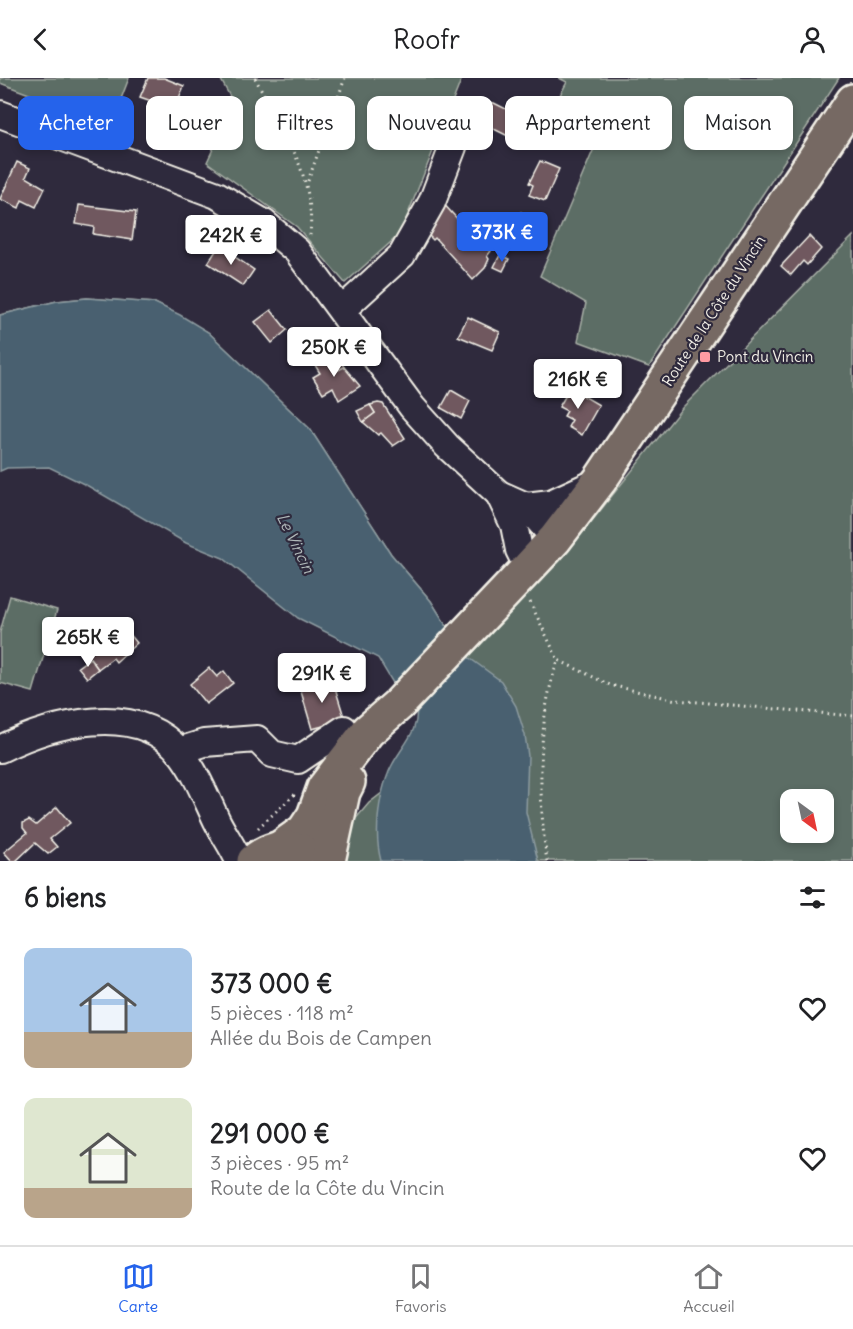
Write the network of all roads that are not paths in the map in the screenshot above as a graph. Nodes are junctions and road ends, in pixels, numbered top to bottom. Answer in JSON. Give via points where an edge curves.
{"nodes":[{"id":1,"x":853,"y":101,"type":"edge"},
{"id":2,"x":0,"y":114,"type":"edge"},
{"id":3,"x":452,"y":150,"type":"edge"},
{"id":4,"x":342,"y":309,"type":"junction"},
{"id":5,"x":600,"y":480,"type":"junction"},
{"id":6,"x":499,"y":494,"type":"junction"},
{"id":7,"x":526,"y":506,"type":"junction"},
{"id":8,"x":555,"y":539,"type":"junction"},
{"id":9,"x":522,"y":574,"type":"junction"},
{"id":10,"x":399,"y":704,"type":"junction"},
{"id":11,"x":344,"y":729,"type":"dead end"},
{"id":12,"x":0,"y":749,"type":"edge"},
{"id":13,"x":179,"y":751,"type":"junction"},
{"id":14,"x":259,"y":850,"type":"edge"},
{"id":15,"x":320,"y":861,"type":"edge"},
{"id":16,"x":328,"y":861,"type":"edge"}],
"edges":[{"from":1,"to":5,"type":"main road","name":"Route de la Côte du Vincin"},
{"from":2,"to":4,"type":"street","via":[[217,195],[264,223],[297,251]]},
{"from":3,"to":4,"type":"street","via":[[432,202],[402,255]]},
{"from":4,"to":6,"type":"street","via":[[412,407]]},
{"from":5,"to":7,"type":"street","via":[[551,503]]},
{"from":5,"to":8,"type":"main road","name":"Route de la Côte du Vincin"},
{"from":6,"to":7,"type":"street"},
{"from":6,"to":9,"type":"street","via":[[514,525]]},
{"from":7,"to":8,"type":"street"},
{"from":8,"to":9,"type":"main road","name":"Route de la Côte du Vincin"},
{"from":9,"to":10,"type":"main road","name":"Route de la Côte du Vincin"},
{"from":10,"to":14,"type":"main road","name":"Route de la Côte du Vincin","via":[[348,755],[324,788],[304,831]]},
{"from":10,"to":16,"type":"main road","name":"Route de la Côte du Vincin","via":[[343,792]]},
{"from":11,"to":13,"type":"street","via":[[298,760],[272,754],[257,739],[204,743]]},
{"from":12,"to":13,"type":"street","via":[[44,730],[95,721],[148,731]]},
{"from":13,"to":14,"type":"street","via":[[222,830],[241,844]]},
{"from":14,"to":15,"type":"main road","via":[[307,852]]}]}
